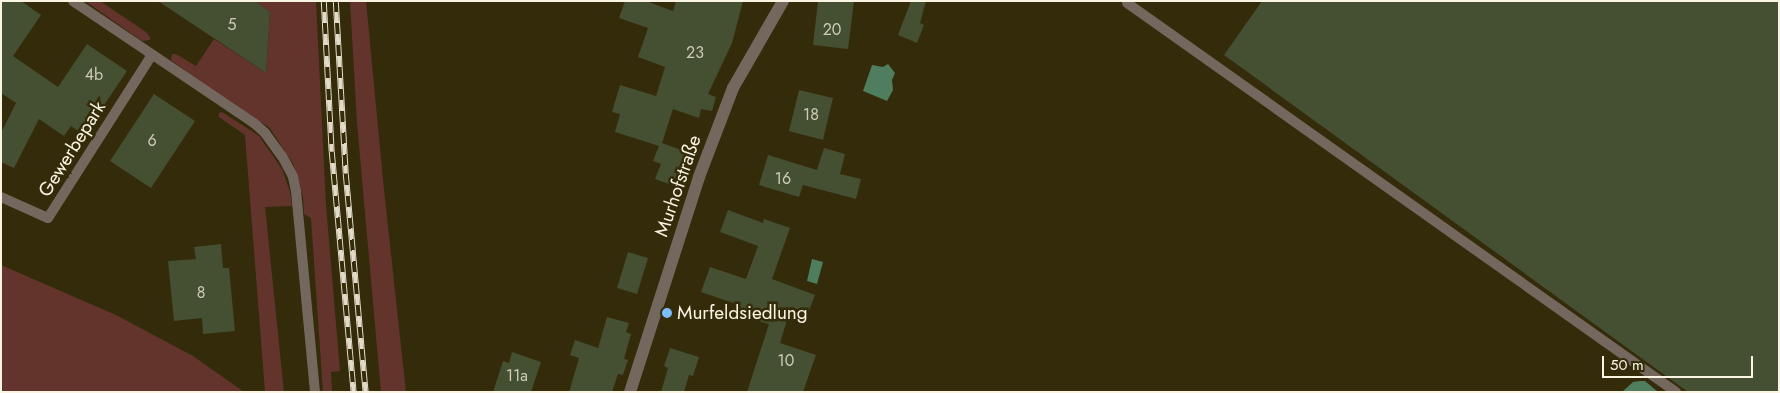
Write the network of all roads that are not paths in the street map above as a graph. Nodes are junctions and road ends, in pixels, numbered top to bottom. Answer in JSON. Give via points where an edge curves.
{"nodes":[{"id":1,"x":73,"y":1,"type":"edge"},
{"id":2,"x":784,"y":1,"type":"edge"},
{"id":3,"x":1127,"y":2,"type":"dead end"},
{"id":4,"x":152,"y":55,"type":"junction"},
{"id":5,"x":1,"y":197,"type":"edge"},
{"id":6,"x":315,"y":392,"type":"edge"},
{"id":7,"x":630,"y":392,"type":"edge"},
{"id":8,"x":1676,"y":392,"type":"edge"}],
"edges":[{"from":1,"to":4,"type":"lane"},
{"from":2,"to":7,"type":"street","name":"Murhofstraße","via":[[727,103],[699,177]]},
{"from":3,"to":8,"type":"lane"},
{"from":4,"to":5,"type":"lane","name":"Gewerbepark","via":[[48,218]]},
{"from":4,"to":6,"type":"lane","via":[[254,123],[274,143],[288,167],[296,191]]}]}
